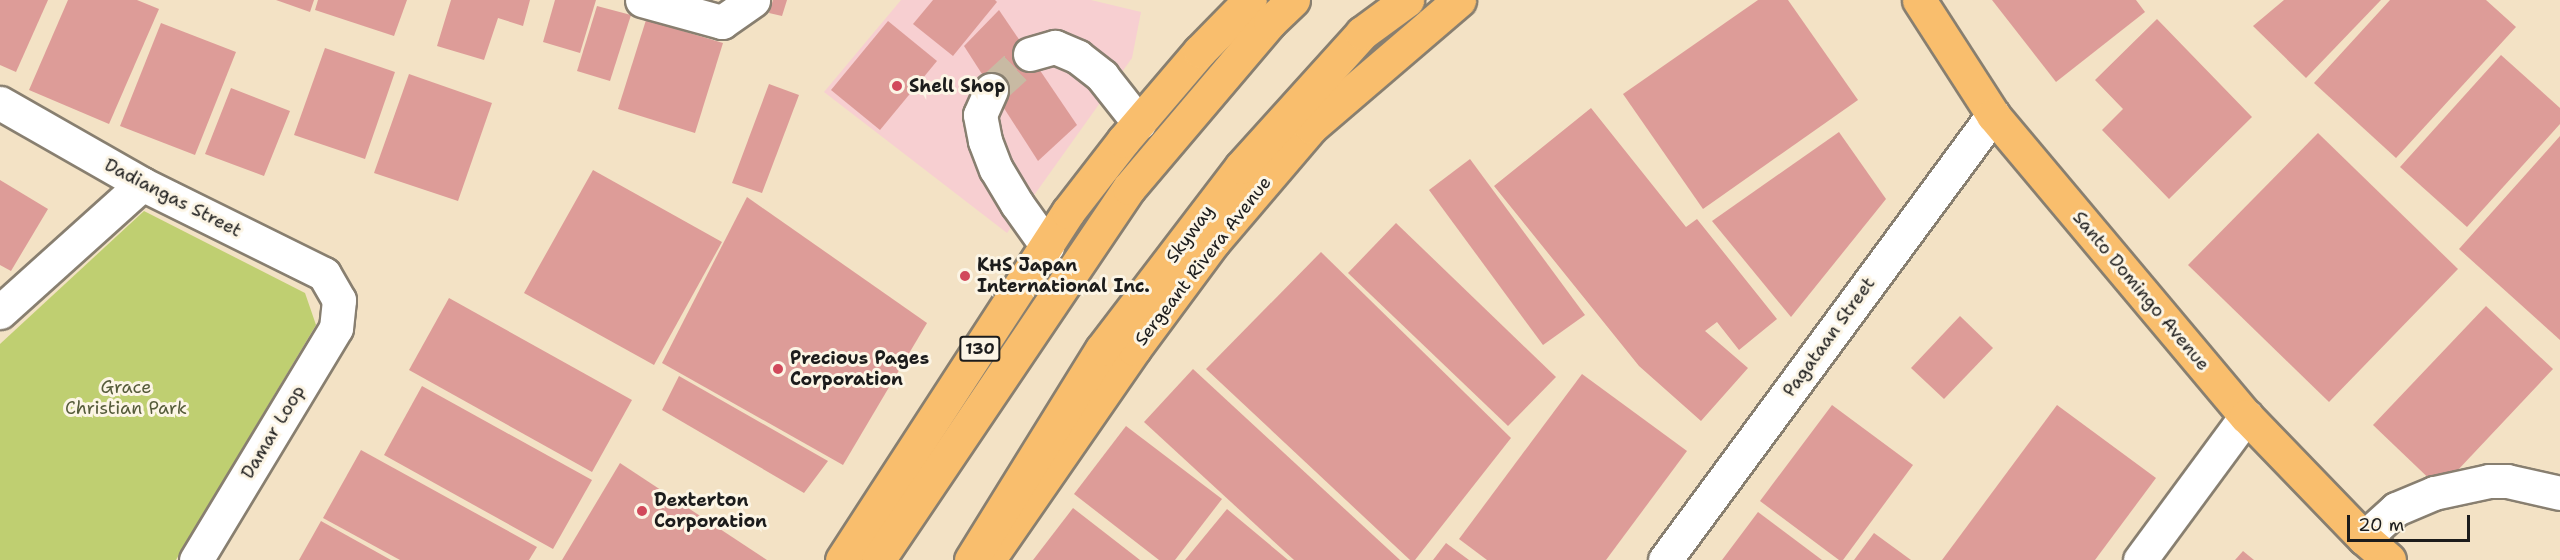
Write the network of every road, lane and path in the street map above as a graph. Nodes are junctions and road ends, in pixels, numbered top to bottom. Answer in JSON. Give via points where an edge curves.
{"nodes":[{"id":1,"x":642,"y":0,"type":"edge"},
{"id":2,"x":753,"y":0,"type":"edge"},
{"id":3,"x":1250,"y":0,"type":"edge"},
{"id":4,"x":1293,"y":0,"type":"edge"},
{"id":5,"x":1407,"y":0,"type":"edge"},
{"id":6,"x":1459,"y":0,"type":"edge"},
{"id":7,"x":1919,"y":0,"type":"edge"},
{"id":8,"x":1030,"y":54,"type":"tunnel mouth"},
{"id":9,"x":991,"y":90,"type":"tunnel mouth"},
{"id":10,"x":0,"y":102,"type":"edge"},
{"id":11,"x":1993,"y":115,"type":"junction"},
{"id":12,"x":1139,"y":123,"type":"junction"},
{"id":13,"x":142,"y":184,"type":"junction"},
{"id":14,"x":1047,"y":246,"type":"junction"},
{"id":15,"x":339,"y":300,"type":"joint"},
{"id":16,"x":0,"y":312,"type":"edge"},
{"id":17,"x":2246,"y":416,"type":"junction"},
{"id":18,"x":2560,"y":493,"type":"edge"},
{"id":19,"x":2364,"y":538,"type":"junction"},
{"id":20,"x":196,"y":560,"type":"edge"},
{"id":21,"x":842,"y":560,"type":"edge"},
{"id":22,"x":878,"y":560,"type":"edge"},
{"id":23,"x":971,"y":560,"type":"edge"},
{"id":24,"x":988,"y":560,"type":"edge"},
{"id":25,"x":1665,"y":560,"type":"edge"},
{"id":26,"x":2140,"y":560,"type":"edge"},
{"id":27,"x":2389,"y":560,"type":"edge"}],
"edges":[{"from":1,"to":2,"type":"street","via":[[722,22]]},
{"from":3,"to":12,"type":"main road","number":"130"},
{"from":4,"to":22,"type":"main road","via":[[1129,188]]},
{"from":5,"to":23,"type":"main road","name":"Skyway","via":[[1362,33],[1241,167],[1102,349]]},
{"from":6,"to":24,"type":"main road","name":"Sergeant Rivera Avenue","via":[[1311,127],[1229,224],[1134,349]]},
{"from":7,"to":11,"type":"main road","name":"Santo Domingo Avenue"},
{"from":8,"to":12,"type":"street","via":[[1055,47],[1078,57],[1102,76]]},
{"from":9,"to":14,"type":"street","via":[[980,115],[985,141],[996,169]]},
{"from":10,"to":13,"type":"street","name":"Dadiangas Street"},
{"from":11,"to":17,"type":"main road","name":"Santo Domingo Avenue"},
{"from":11,"to":25,"type":"street","name":"Pagataan Street"},
{"from":12,"to":14,"type":"main road","number":"130","via":[[1068,212]]},
{"from":13,"to":15,"type":"street","name":"Dadiangas Street","via":[[324,274]]},
{"from":13,"to":16,"type":"street"},
{"from":14,"to":21,"type":"main road","number":"130"},
{"from":15,"to":20,"type":"street","name":"Damar Loop","via":[[336,328]]},
{"from":17,"to":19,"type":"main road","name":"Santo Domingo Avenue"},
{"from":17,"to":26,"type":"street"},
{"from":18,"to":19,"type":"street","via":[[2507,481],[2444,491],[2396,509]]},
{"from":19,"to":27,"type":"main road","name":"Santo Domingo Avenue"}]}
